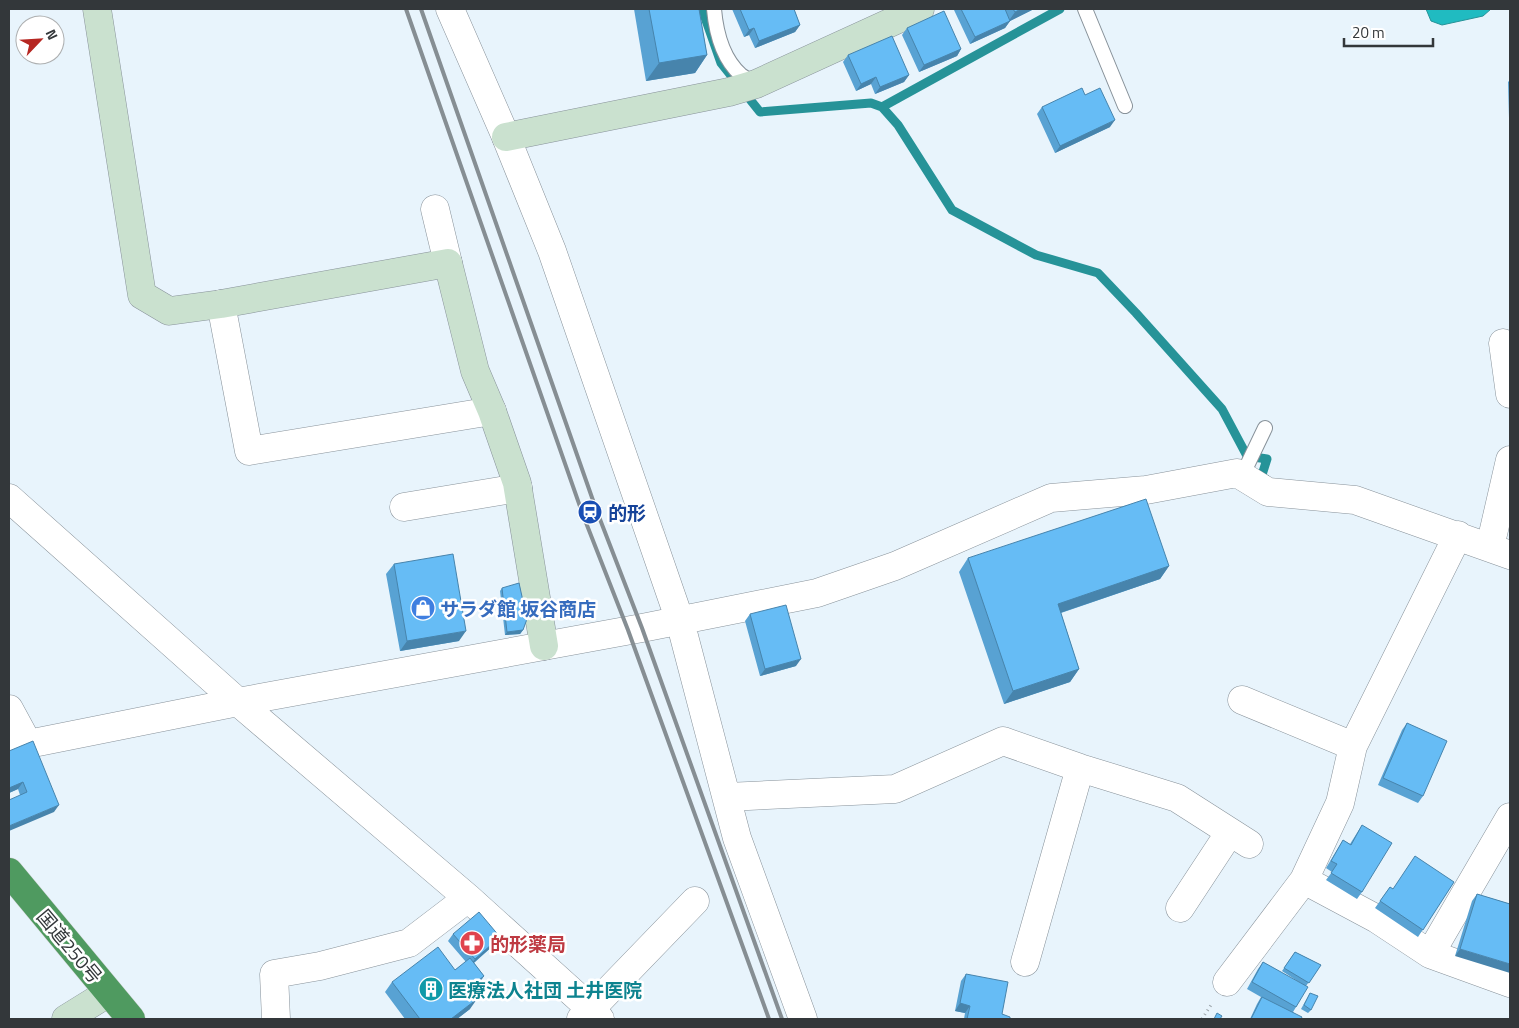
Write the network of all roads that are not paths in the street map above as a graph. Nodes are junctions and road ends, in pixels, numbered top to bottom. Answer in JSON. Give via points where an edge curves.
{"nodes":[{"id":1,"x":97,"y":9,"type":"edge"},
{"id":2,"x":450,"y":9,"type":"edge"},
{"id":3,"x":714,"y":9,"type":"edge"},
{"id":4,"x":920,"y":9,"type":"edge"},
{"id":5,"x":1085,"y":9,"type":"edge"},
{"id":6,"x":756,"y":84,"type":"junction"},
{"id":7,"x":1125,"y":106,"type":"dead end"},
{"id":8,"x":506,"y":137,"type":"junction"},
{"id":9,"x":435,"y":210,"type":"dead end"},
{"id":10,"x":448,"y":263,"type":"junction"},
{"id":11,"x":221,"y":304,"type":"junction"},
{"id":12,"x":1503,"y":343,"type":"dead end"},
{"id":13,"x":1510,"y":394,"type":"edge"},
{"id":14,"x":492,"y":411,"type":"junction"},
{"id":15,"x":1265,"y":428,"type":"dead end"},
{"id":16,"x":1510,"y":460,"type":"edge"},
{"id":17,"x":1244,"y":473,"type":"junction"},
{"id":18,"x":518,"y":488,"type":"junction"},
{"id":19,"x":9,"y":498,"type":"edge"},
{"id":20,"x":404,"y":507,"type":"dead end"},
{"id":21,"x":1458,"y":535,"type":"junction"},
{"id":22,"x":1500,"y":551,"type":"edge"},
{"id":23,"x":680,"y":621,"type":"junction"},
{"id":24,"x":544,"y":646,"type":"junction"},
{"id":25,"x":1242,"y":700,"type":"dead end"},
{"id":26,"x":238,"y":702,"type":"junction"},
{"id":27,"x":9,"y":708,"type":"edge"},
{"id":28,"x":1354,"y":746,"type":"junction"},
{"id":29,"x":18,"y":747,"type":"edge"},
{"id":30,"x":1080,"y":768,"type":"junction"},
{"id":31,"x":727,"y":797,"type":"junction"},
{"id":32,"x":1510,"y":817,"type":"edge"},
{"id":33,"x":9,"y":872,"type":"edge"},
{"id":34,"x":1304,"y":880,"type":"junction"},
{"id":35,"x":468,"y":898,"type":"junction"},
{"id":36,"x":695,"y":901,"type":"dead end"},
{"id":37,"x":1180,"y":908,"type":"dead end"},
{"id":38,"x":1430,"y":954,"type":"junction"},
{"id":39,"x":1025,"y":962,"type":"dead end"},
{"id":40,"x":1227,"y":982,"type":"dead end"},
{"id":41,"x":1510,"y":983,"type":"edge"},
{"id":42,"x":108,"y":993,"type":"junction"},
{"id":43,"x":591,"y":1016,"type":"edge"},
{"id":44,"x":66,"y":1019,"type":"edge"},
{"id":45,"x":131,"y":1019,"type":"edge"},
{"id":46,"x":276,"y":1019,"type":"edge"},
{"id":47,"x":803,"y":1019,"type":"edge"}],
"edges":[{"from":1,"to":11,"type":"street","via":[[142,295],[169,311]]},
{"from":2,"to":8,"type":"street"},
{"from":3,"to":6,"type":"lane","via":[[716,27],[726,56],[741,75]]},
{"from":4,"to":6,"type":"street"},
{"from":5,"to":7,"type":"lane"},
{"from":6,"to":8,"type":"street"},
{"from":8,"to":23,"type":"street","via":[[552,251]]},
{"from":9,"to":10,"type":"street"},
{"from":10,"to":11,"type":"street"},
{"from":10,"to":14,"type":"street","via":[[476,371]]},
{"from":11,"to":14,"type":"street","via":[[249,451]]},
{"from":12,"to":13,"type":"street"},
{"from":14,"to":18,"type":"street"},
{"from":15,"to":17,"type":"lane"},
{"from":16,"to":22,"type":"street"},
{"from":17,"to":21,"type":"street","via":[[1268,492],[1354,500]]},
{"from":17,"to":23,"type":"street","via":[[1146,490],[1050,498],[895,566],[817,594]]},
{"from":18,"to":20,"type":"street"},
{"from":18,"to":24,"type":"street"},
{"from":19,"to":26,"type":"street"},
{"from":21,"to":22,"type":"street"},
{"from":21,"to":28,"type":"street"},
{"from":23,"to":24,"type":"street"},
{"from":23,"to":31,"type":"street"},
{"from":24,"to":26,"type":"street"},
{"from":25,"to":28,"type":"street"},
{"from":26,"to":29,"type":"street"},
{"from":26,"to":35,"type":"street"},
{"from":27,"to":29,"type":"street"},
{"from":28,"to":34,"type":"street","via":[[1340,803]]},
{"from":30,"to":31,"type":"street","via":[[1003,741],[895,789]]},
{"from":30,"to":37,"type":"street","via":[[1177,798],[1239,838]]},
{"from":30,"to":39,"type":"street"},
{"from":31,"to":47,"type":"street","via":[[737,838]]},
{"from":32,"to":38,"type":"street"},
{"from":33,"to":42,"type":"highway","name":"国道250号"},
{"from":34,"to":38,"type":"street","via":[[1377,919]]},
{"from":34,"to":40,"type":"street"},
{"from":35,"to":43,"type":"street"},
{"from":35,"to":46,"type":"street","via":[[409,942],[320,966],[274,974]]},
{"from":36,"to":43,"type":"street"},
{"from":38,"to":41,"type":"street"},
{"from":42,"to":44,"type":"street"},
{"from":42,"to":45,"type":"highway","name":"国道250号"}]}
